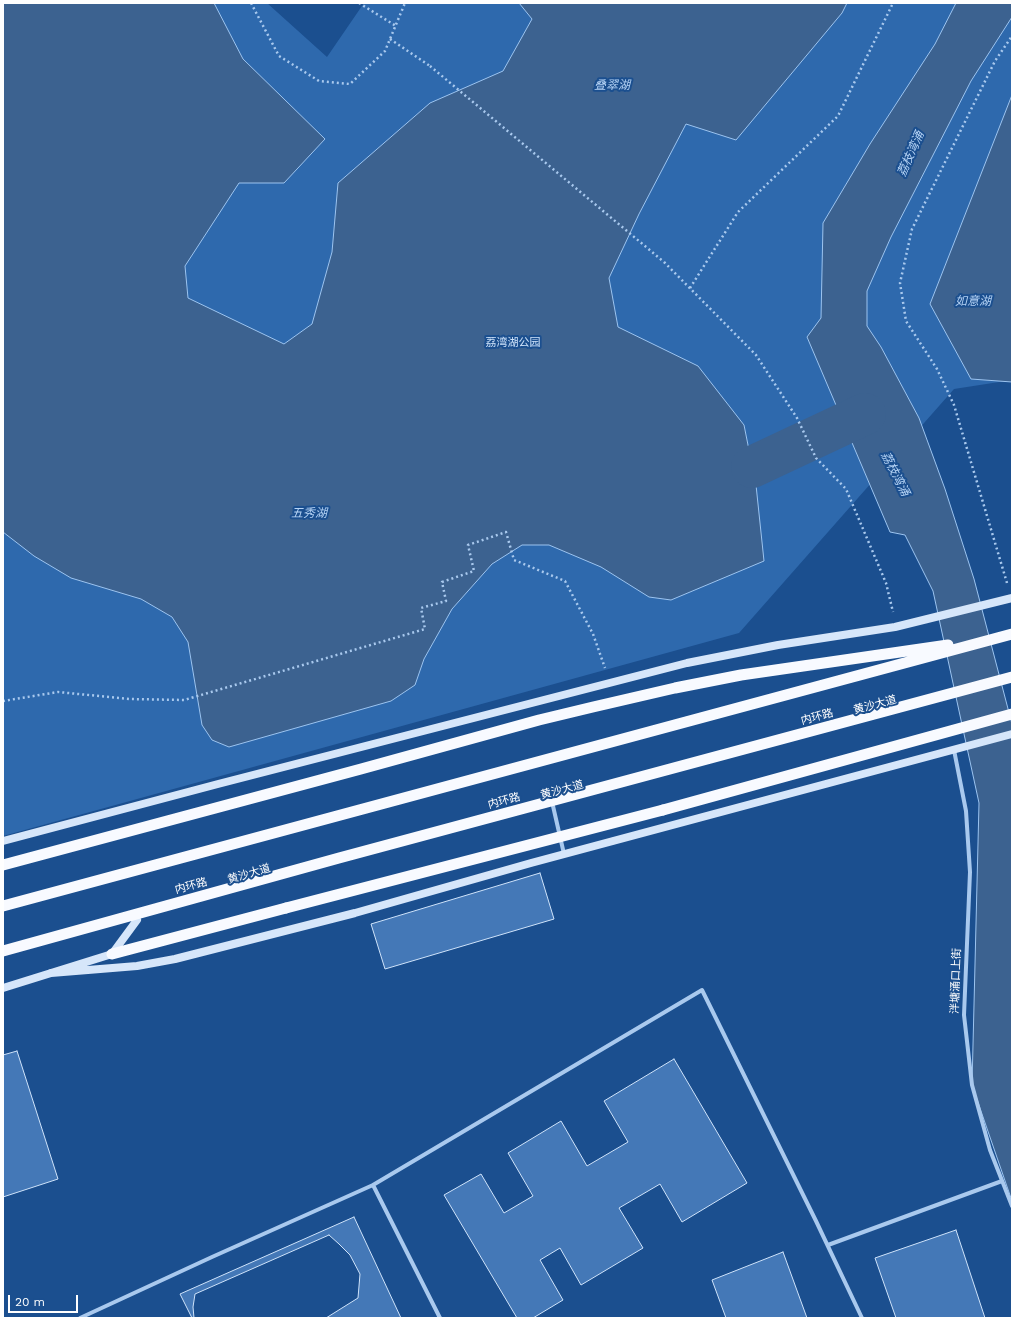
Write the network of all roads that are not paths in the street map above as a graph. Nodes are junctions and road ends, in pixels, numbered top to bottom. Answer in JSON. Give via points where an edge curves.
{"nodes":[{"id":1,"x":1012,"y":598,"type":"edge"},
{"id":2,"x":1012,"y":630,"type":"edge"},
{"id":3,"x":1012,"y":634,"type":"edge"},
{"id":4,"x":993,"y":637,"type":"junction"},
{"id":5,"x":1010,"y":681,"type":"edge"},
{"id":6,"x":1012,"y":714,"type":"edge"},
{"id":7,"x":1012,"y":734,"type":"edge"},
{"id":8,"x":956,"y":750,"type":"junction"},
{"id":9,"x":553,"y":806,"type":"junction"},
{"id":10,"x":3,"y":841,"type":"edge"},
{"id":11,"x":565,"y":855,"type":"junction"},
{"id":12,"x":7,"y":864,"type":"edge"},
{"id":13,"x":3,"y":902,"type":"edge"},
{"id":14,"x":3,"y":906,"type":"edge"},
{"id":15,"x":137,"y":920,"type":"junction"},
{"id":16,"x":3,"y":951,"type":"edge"},
{"id":17,"x":112,"y":954,"type":"junction"},
{"id":18,"x":3,"y":955,"type":"edge"},
{"id":19,"x":51,"y":973,"type":"junction"},
{"id":20,"x":3,"y":988,"type":"edge"},
{"id":21,"x":1002,"y":1181,"type":"junction"},
{"id":22,"x":373,"y":1185,"type":"junction"},
{"id":23,"x":1012,"y":1206,"type":"edge"},
{"id":24,"x":828,"y":1245,"type":"junction"},
{"id":25,"x":80,"y":1318,"type":"edge"},
{"id":26,"x":440,"y":1318,"type":"edge"},
{"id":27,"x":862,"y":1318,"type":"edge"}],
"edges":[{"from":1,"to":10,"type":"main road","via":[[895,627],[778,645],[687,663]]},
{"from":2,"to":4,"type":"highway"},
{"from":3,"to":4,"type":"highway"},
{"from":4,"to":12,"type":"highway","via":[[740,675],[675,688],[539,720]]},
{"from":4,"to":13,"type":"highway","via":[[939,649]]},
{"from":4,"to":14,"type":"highway"},
{"from":5,"to":9,"type":"highway","name":"黄沙大道"},
{"from":5,"to":16,"type":"highway","name":"内环路","via":[[339,858]]},
{"from":6,"to":17,"type":"highway","bridge":true,"via":[[663,810]]},
{"from":7,"to":8,"type":"main road"},
{"from":8,"to":11,"type":"main road"},
{"from":8,"to":21,"type":"street","name":"泮塘涌口上街","via":[[966,811],[970,872],[964,1015],[972,1085],[990,1150]]},
{"from":9,"to":11,"type":"street"},
{"from":9,"to":15,"type":"highway","name":"黄沙大道","via":[[303,872]]},
{"from":11,"to":19,"type":"main road","via":[[175,959],[137,966]]},
{"from":15,"to":17,"type":"main road"},
{"from":15,"to":18,"type":"highway","name":"黄沙大道"},
{"from":17,"to":19,"type":"main road"},
{"from":19,"to":20,"type":"main road"},
{"from":21,"to":23,"type":"street","name":"泮塘涌口上街"},
{"from":21,"to":24,"type":"street"},
{"from":22,"to":24,"type":"street","via":[[702,990]]},
{"from":22,"to":25,"type":"street"},
{"from":22,"to":26,"type":"street"},
{"from":24,"to":27,"type":"street"}]}
